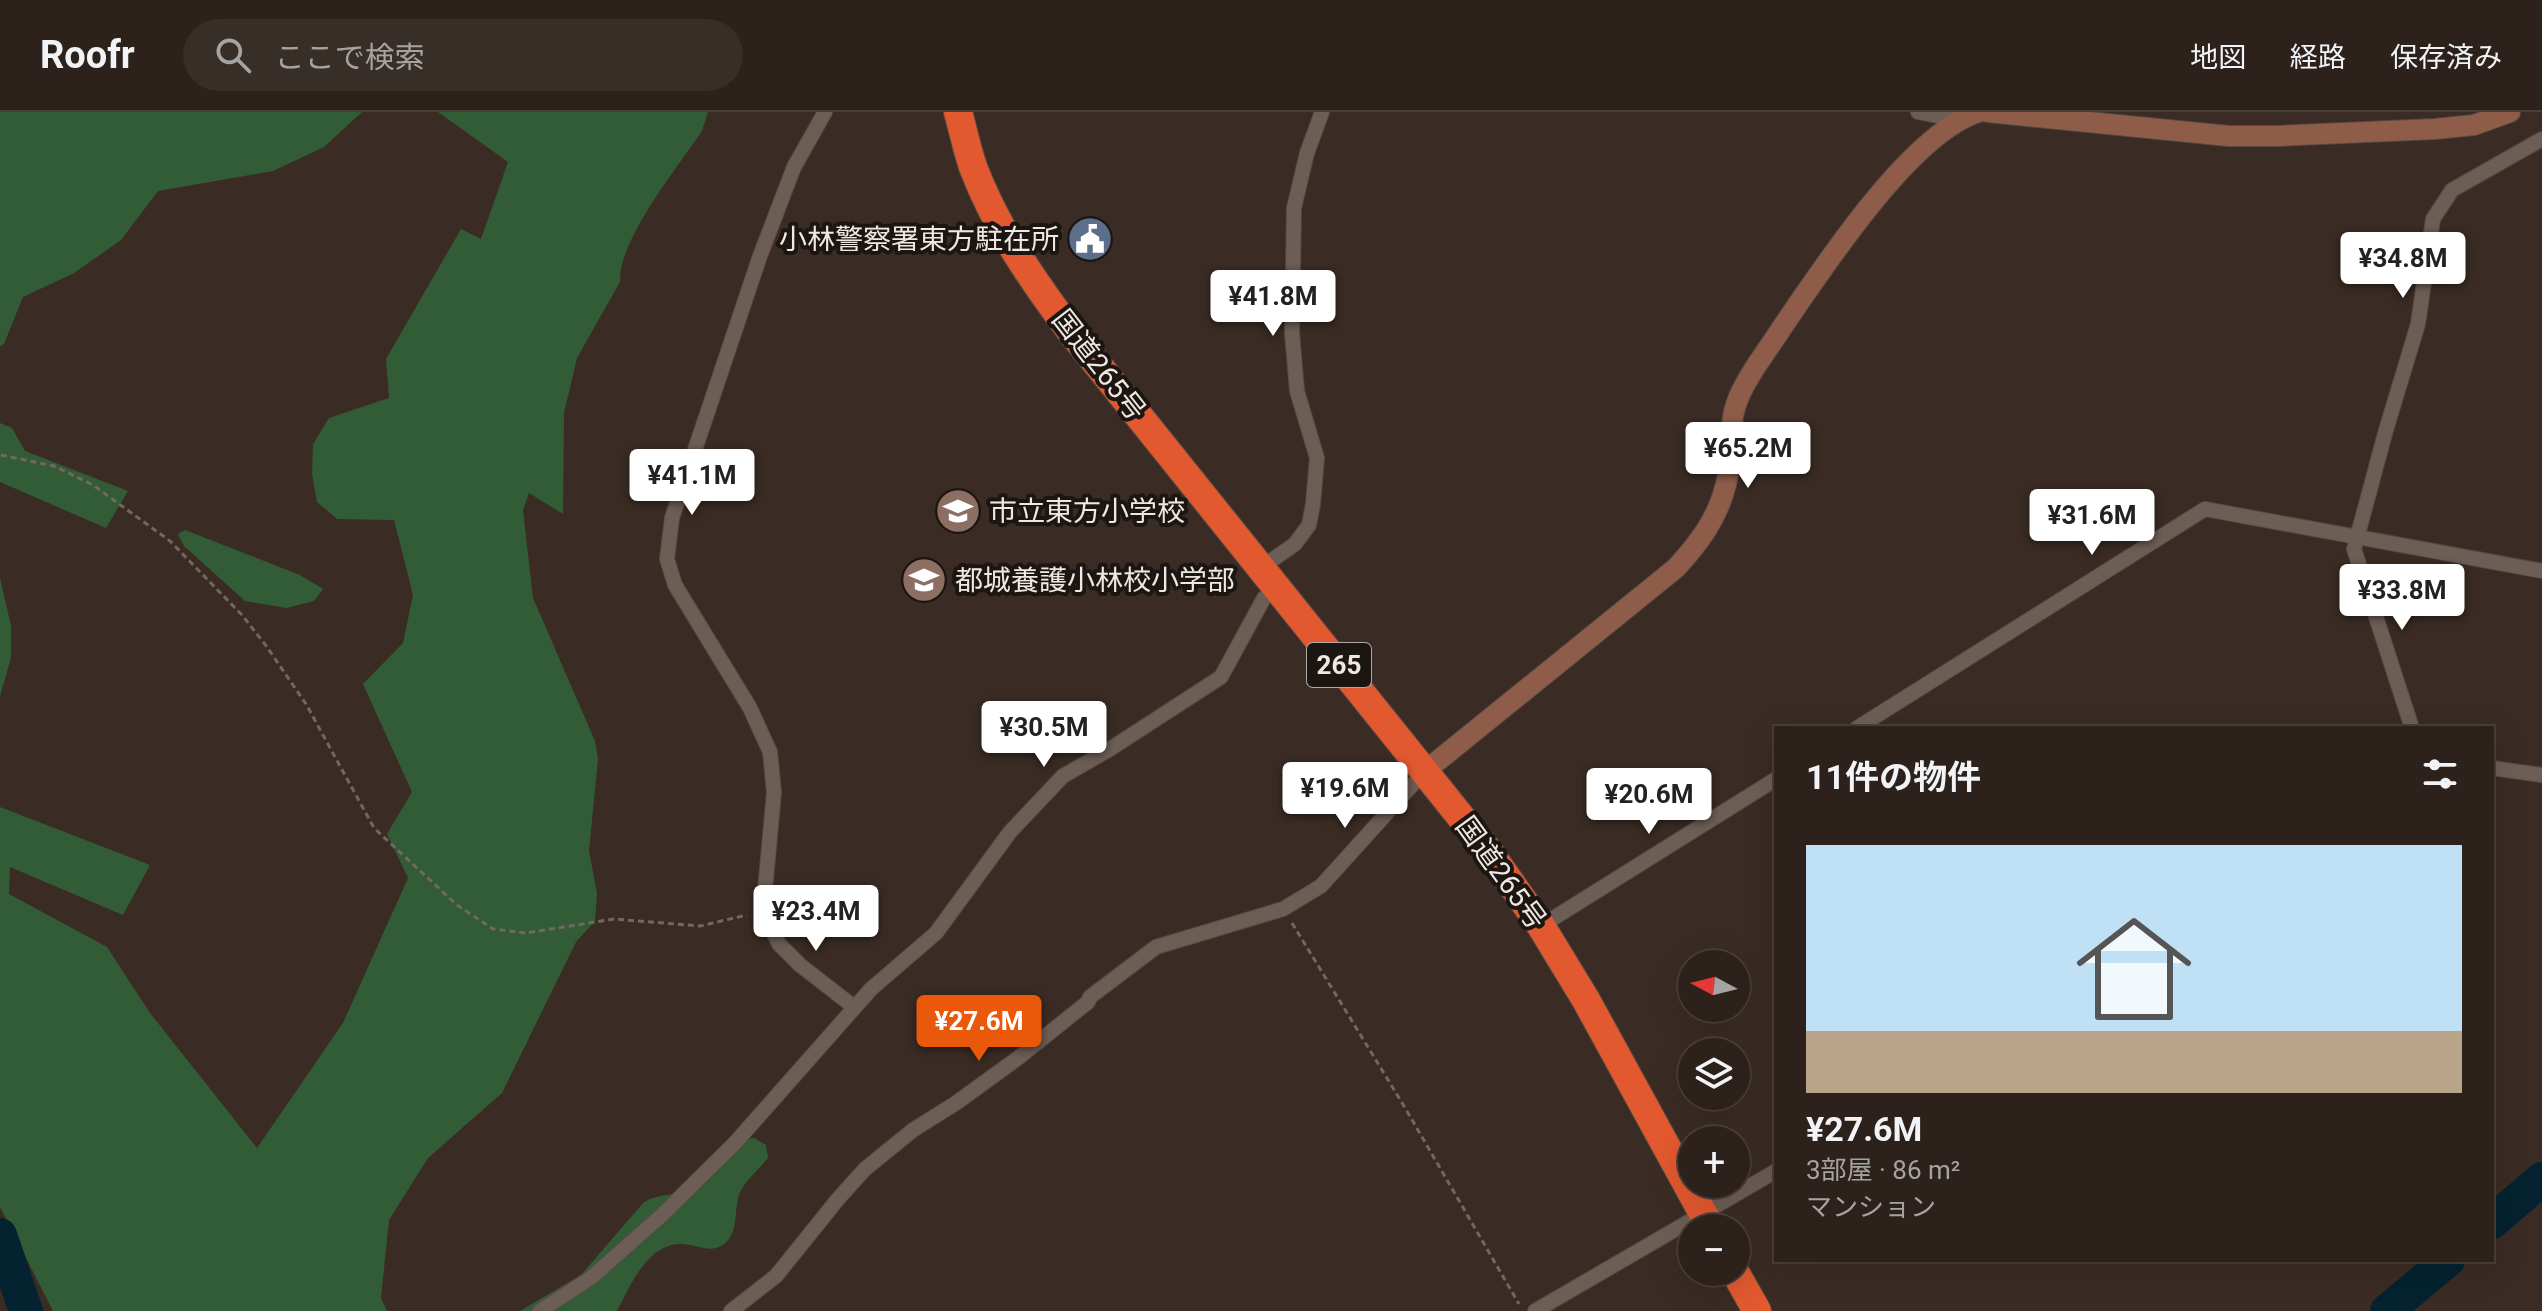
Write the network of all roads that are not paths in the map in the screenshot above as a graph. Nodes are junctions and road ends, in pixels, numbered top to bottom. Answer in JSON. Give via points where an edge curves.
{"nodes":[{"id":1,"x":825,"y":112,"type":"edge"},
{"id":2,"x":958,"y":112,"type":"edge"},
{"id":3,"x":1322,"y":112,"type":"edge"},
{"id":4,"x":1918,"y":112,"type":"edge"},
{"id":5,"x":1988,"y":112,"type":"edge"},
{"id":6,"x":2510,"y":112,"type":"edge"},
{"id":7,"x":1971,"y":113,"type":"edge"},
{"id":8,"x":2542,"y":139,"type":"edge"},
{"id":9,"x":2358,"y":536,"type":"junction"},
{"id":10,"x":2542,"y":571,"type":"edge"},
{"id":11,"x":1270,"y":577,"type":"junction"},
{"id":12,"x":1860,"y":726,"type":"edge"},
{"id":13,"x":2411,"y":726,"type":"edge"},
{"id":14,"x":2494,"y":768,"type":"edge"},
{"id":15,"x":1424,"y":772,"type":"junction"},
{"id":16,"x":2542,"y":775,"type":"edge"},
{"id":17,"x":1774,"y":780,"type":"edge"},
{"id":18,"x":1541,"y":926,"type":"junction"},
{"id":19,"x":854,"y":1007,"type":"junction"},
{"id":20,"x":1774,"y":1172,"type":"edge"},
{"id":21,"x":1703,"y":1214,"type":"edge"},
{"id":22,"x":1718,"y":1214,"type":"edge"},
{"id":23,"x":1678,"y":1237,"type":"edge"},
{"id":24,"x":1743,"y":1286,"type":"edge"},
{"id":25,"x":540,"y":1311,"type":"edge"},
{"id":26,"x":731,"y":1311,"type":"edge"},
{"id":27,"x":1535,"y":1311,"type":"edge"},
{"id":28,"x":1757,"y":1311,"type":"edge"}],
"edges":[{"from":1,"to":19,"type":"street","via":[[794,167],[760,256],[672,518],[667,559],[675,585],[750,708],[770,752],[774,792],[763,912],[779,944]]},
{"from":2,"to":11,"type":"highway","name":"国道265号","number":"265","via":[[996,219],[1026,270]]},
{"from":3,"to":11,"type":"street","via":[[1294,208],[1292,333],[1297,391],[1317,458],[1313,504],[1309,525]]},
{"from":4,"to":7,"type":"street"},
{"from":5,"to":6,"type":"street","via":[[2277,136],[2474,125]]},
{"from":7,"to":15,"type":"street","via":[[1923,147],[1865,213],[1756,366],[1733,414],[1727,483],[1698,545]]},
{"from":8,"to":9,"type":"street","via":[[2452,190],[2433,219],[2418,324]]},
{"from":9,"to":10,"type":"street"},
{"from":9,"to":12,"type":"street","via":[[2205,509]]},
{"from":9,"to":13,"type":"street","via":[[2354,549]]},
{"from":11,"to":15,"type":"highway","name":"国道265号","number":"265"},
{"from":11,"to":19,"type":"street","via":[[1221,677],[1063,776],[1010,832],[936,933]]},
{"from":14,"to":16,"type":"street"},
{"from":15,"to":18,"type":"highway","name":"国道265号","number":"265"},
{"from":15,"to":26,"type":"street","via":[[1321,886],[1283,909],[1156,947],[1018,1058],[913,1130],[865,1169],[776,1276]]},
{"from":17,"to":18,"type":"street"},
{"from":18,"to":21,"type":"highway","name":"国道265号","number":"265"},
{"from":19,"to":25,"type":"street","via":[[673,1205],[592,1277]]},
{"from":20,"to":22,"type":"street"},
{"from":23,"to":27,"type":"street"},
{"from":24,"to":28,"type":"highway"}]}
